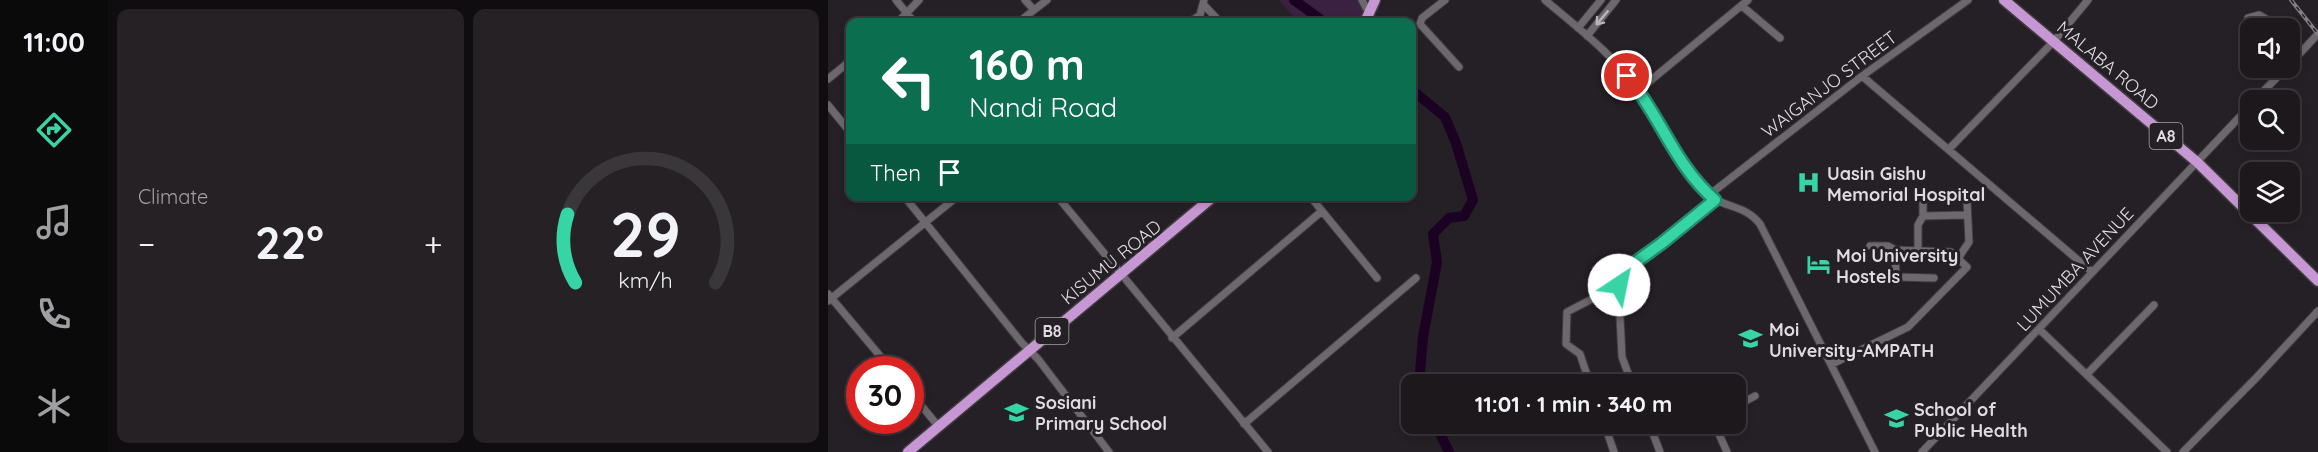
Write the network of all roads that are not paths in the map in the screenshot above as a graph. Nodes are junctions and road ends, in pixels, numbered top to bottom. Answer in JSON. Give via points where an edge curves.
{"nodes":[{"id":1,"x":896,"y":0,"type":"edge"},
{"id":2,"x":919,"y":0,"type":"edge"},
{"id":3,"x":1026,"y":0,"type":"edge"},
{"id":4,"x":1047,"y":0,"type":"edge"},
{"id":5,"x":1376,"y":0,"type":"edge"},
{"id":6,"x":1445,"y":0,"type":"edge"},
{"id":7,"x":1545,"y":0,"type":"edge"},
{"id":8,"x":1601,"y":0,"type":"edge"},
{"id":9,"x":1616,"y":0,"type":"edge"},
{"id":10,"x":1749,"y":0,"type":"edge"},
{"id":11,"x":1968,"y":0,"type":"edge"},
{"id":12,"x":2004,"y":0,"type":"edge"},
{"id":13,"x":2088,"y":0,"type":"edge"},
{"id":14,"x":1204,"y":2,"type":"edge"},
{"id":15,"x":1366,"y":3,"type":"edge"},
{"id":16,"x":1742,"y":6,"type":"junction"},
{"id":17,"x":1034,"y":10,"type":"junction"},
{"id":18,"x":908,"y":15,"type":"junction"},
{"id":19,"x":904,"y":18,"type":"edge"},
{"id":20,"x":911,"y":18,"type":"edge"},
{"id":21,"x":1024,"y":18,"type":"edge"},
{"id":22,"x":1196,"y":18,"type":"edge"},
{"id":23,"x":1217,"y":18,"type":"edge"},
{"id":24,"x":1361,"y":18,"type":"edge"},
{"id":25,"x":1367,"y":18,"type":"edge"},
{"id":26,"x":2248,"y":18,"type":"dead end"},
{"id":27,"x":2263,"y":18,"type":"edge"},
{"id":28,"x":1578,"y":28,"type":"junction"},
{"id":29,"x":2318,"y":34,"type":"edge"},
{"id":30,"x":1587,"y":36,"type":"junction"},
{"id":31,"x":1780,"y":38,"type":"dead end"},
{"id":32,"x":2055,"y":40,"type":"junction"},
{"id":33,"x":2300,"y":54,"type":"edge"},
{"id":34,"x":846,"y":64,"type":"edge"},
{"id":35,"x":1459,"y":67,"type":"dead end"},
{"id":36,"x":1862,"y":76,"type":"junction"},
{"id":37,"x":2276,"y":78,"type":"edge"},
{"id":38,"x":828,"y":79,"type":"edge"},
{"id":39,"x":1639,"y":90,"type":"junction"},
{"id":40,"x":2265,"y":90,"type":"edge"},
{"id":41,"x":828,"y":105,"type":"edge"},
{"id":42,"x":2240,"y":117,"type":"edge"},
{"id":43,"x":846,"y":127,"type":"edge"},
{"id":44,"x":1949,"y":149,"type":"junction"},
{"id":45,"x":2197,"y":162,"type":"junction"},
{"id":46,"x":1712,"y":197,"type":"junction"},
{"id":47,"x":1923,"y":197,"type":"dead end"},
{"id":48,"x":908,"y":201,"type":"edge"},
{"id":49,"x":952,"y":201,"type":"edge"},
{"id":50,"x":1061,"y":201,"type":"edge"},
{"id":51,"x":1211,"y":201,"type":"edge"},
{"id":52,"x":1314,"y":201,"type":"edge"},
{"id":53,"x":1967,"y":201,"type":"dead end"},
{"id":54,"x":1322,"y":211,"type":"junction"},
{"id":55,"x":1966,"y":215,"type":"junction"},
{"id":56,"x":1923,"y":216,"type":"junction"},
{"id":57,"x":926,"y":223,"type":"junction"},
{"id":58,"x":1870,"y":246,"type":"dead end"},
{"id":59,"x":1895,"y":250,"type":"junction"},
{"id":60,"x":1918,"y":250,"type":"junction"},
{"id":61,"x":1959,"y":257,"type":"junction"},
{"id":62,"x":2092,"y":272,"type":"junction"},
{"id":63,"x":1121,"y":274,"type":"junction"},
{"id":64,"x":1377,"y":278,"type":"dead end"},
{"id":65,"x":1416,"y":278,"type":"dead end"},
{"id":66,"x":1934,"y":278,"type":"dead end"},
{"id":67,"x":2318,"y":281,"type":"edge"},
{"id":68,"x":1619,"y":285,"type":"junction"},
{"id":69,"x":829,"y":298,"type":"edge"},
{"id":70,"x":2154,"y":305,"type":"dead end"},
{"id":71,"x":2318,"y":311,"type":"edge"},
{"id":72,"x":2039,"y":329,"type":"junction"},
{"id":73,"x":1172,"y":338,"type":"junction"},
{"id":74,"x":1030,"y":350,"type":"junction"},
{"id":75,"x":880,"y":356,"type":"edge"},
{"id":76,"x":1832,"y":364,"type":"junction"},
{"id":77,"x":1587,"y":374,"type":"edge"},
{"id":78,"x":1628,"y":374,"type":"edge"},
{"id":79,"x":2087,"y":374,"type":"junction"},
{"id":80,"x":1755,"y":396,"type":"dead end"},
{"id":81,"x":1746,"y":401,"type":"edge"},
{"id":82,"x":924,"y":409,"type":"edge"},
{"id":83,"x":1244,"y":424,"type":"junction"},
{"id":84,"x":939,"y":427,"type":"junction"},
{"id":85,"x":1608,"y":434,"type":"edge"},
{"id":86,"x":1653,"y":434,"type":"edge"},
{"id":87,"x":1719,"y":434,"type":"edge"},
{"id":88,"x":908,"y":452,"type":"edge"},
{"id":89,"x":1109,"y":452,"type":"edge"},
{"id":90,"x":1268,"y":452,"type":"edge"},
{"id":91,"x":1614,"y":452,"type":"edge"},
{"id":92,"x":1660,"y":452,"type":"edge"},
{"id":93,"x":1727,"y":452,"type":"edge"},
{"id":94,"x":1875,"y":452,"type":"edge"},
{"id":95,"x":1922,"y":452,"type":"edge"},
{"id":96,"x":2168,"y":452,"type":"edge"},
{"id":97,"x":2183,"y":452,"type":"edge"}],
"edges":[{"from":1,"to":18,"type":"street"},
{"from":2,"to":18,"type":"street"},
{"from":3,"to":17,"type":"street"},
{"from":4,"to":17,"type":"street"},
{"from":5,"to":25,"type":"highway"},
{"from":6,"to":35,"type":"street","via":[[1420,24]]},
{"from":7,"to":28,"type":"street"},
{"from":8,"to":28,"type":"street"},
{"from":9,"to":30,"type":"street","one_way":true},
{"from":10,"to":16,"type":"street"},
{"from":11,"to":36,"type":"street","name":"WAIGANJO STREET"},
{"from":12,"to":32,"type":"highway","name":"MALABA ROAD","number":"A8"},
{"from":13,"to":32,"type":"street"},
{"from":14,"to":22,"type":"street"},
{"from":14,"to":23,"type":"street"},
{"from":15,"to":24,"type":"highway"},
{"from":16,"to":31,"type":"street"},
{"from":16,"to":39,"type":"street"},
{"from":17,"to":21,"type":"street"},
{"from":18,"to":19,"type":"street"},
{"from":18,"to":20,"type":"street"},
{"from":26,"to":27,"type":"street"},
{"from":28,"to":30,"type":"street"},
{"from":29,"to":33,"type":"street"},
{"from":30,"to":39,"type":"street"},
{"from":32,"to":44,"type":"street"},
{"from":32,"to":45,"type":"highway","name":"MALABA ROAD","number":"A8"},
{"from":34,"to":38,"type":"street"},
{"from":36,"to":44,"type":"street"},
{"from":36,"to":46,"type":"street","name":"WAIGANJO STREET"},
{"from":37,"to":40,"type":"street"},
{"from":39,"to":46,"type":"street","via":[[1691,176]]},
{"from":41,"to":43,"type":"street"},
{"from":42,"to":45,"type":"street","name":"LUMUMBA AVENUE"},
{"from":44,"to":62,"type":"street"},
{"from":45,"to":62,"type":"street","name":"LUMUMBA AVENUE"},
{"from":45,"to":67,"type":"highway","name":"MALABA ROAD","number":"A8"},
{"from":46,"to":68,"type":"street","name":"WAIGANJO STREET","via":[[1662,243],[1622,272]]},
{"from":46,"to":76,"type":"street","via":[[1746,210],[1760,224]]},
{"from":47,"to":56,"type":"street"},
{"from":48,"to":57,"type":"street"},
{"from":49,"to":57,"type":"street"},
{"from":50,"to":63,"type":"street"},
{"from":51,"to":63,"type":"highway","name":"KISUMU ROAD","number":"B8"},
{"from":52,"to":54,"type":"street"},
{"from":53,"to":55,"type":"street"},
{"from":54,"to":64,"type":"street"},
{"from":54,"to":73,"type":"street"},
{"from":55,"to":56,"type":"street"},
{"from":55,"to":61,"type":"street","via":[[1969,242]]},
{"from":56,"to":60,"type":"street","via":[[1918,225]]},
{"from":57,"to":69,"type":"street"},
{"from":57,"to":74,"type":"street"},
{"from":58,"to":59,"type":"street"},
{"from":59,"to":60,"type":"street"},
{"from":59,"to":66,"type":"street","via":[[1896,277]]},
{"from":60,"to":61,"type":"street","via":[[1950,252]]},
{"from":61,"to":76,"type":"street","via":[[1967,267],[1908,327]]},
{"from":62,"to":72,"type":"street","name":"LUMUMBA AVENUE"},
{"from":63,"to":73,"type":"street"},
{"from":63,"to":74,"type":"highway","name":"KISUMU ROAD","number":"B8"},
{"from":65,"to":83,"type":"street"},
{"from":68,"to":77,"type":"street","via":[[1567,312],[1566,344],[1580,354]]},
{"from":68,"to":78,"type":"street","via":[[1622,357]]},
{"from":69,"to":75,"type":"street"},
{"from":70,"to":79,"type":"street"},
{"from":71,"to":97,"type":"street"},
{"from":72,"to":79,"type":"street"},
{"from":72,"to":95,"type":"street","name":"LUMUMBA AVENUE"},
{"from":73,"to":83,"type":"street"},
{"from":74,"to":84,"type":"highway","name":"KISUMU ROAD","number":"B8"},
{"from":74,"to":89,"type":"street"},
{"from":76,"to":94,"type":"street"},
{"from":79,"to":96,"type":"street"},
{"from":80,"to":81,"type":"street"},
{"from":82,"to":84,"type":"street"},
{"from":83,"to":90,"type":"street"},
{"from":84,"to":88,"type":"highway","name":"KISUMU ROAD","number":"B8"},
{"from":85,"to":91,"type":"street"},
{"from":86,"to":92,"type":"street"},
{"from":87,"to":93,"type":"street"}]}
